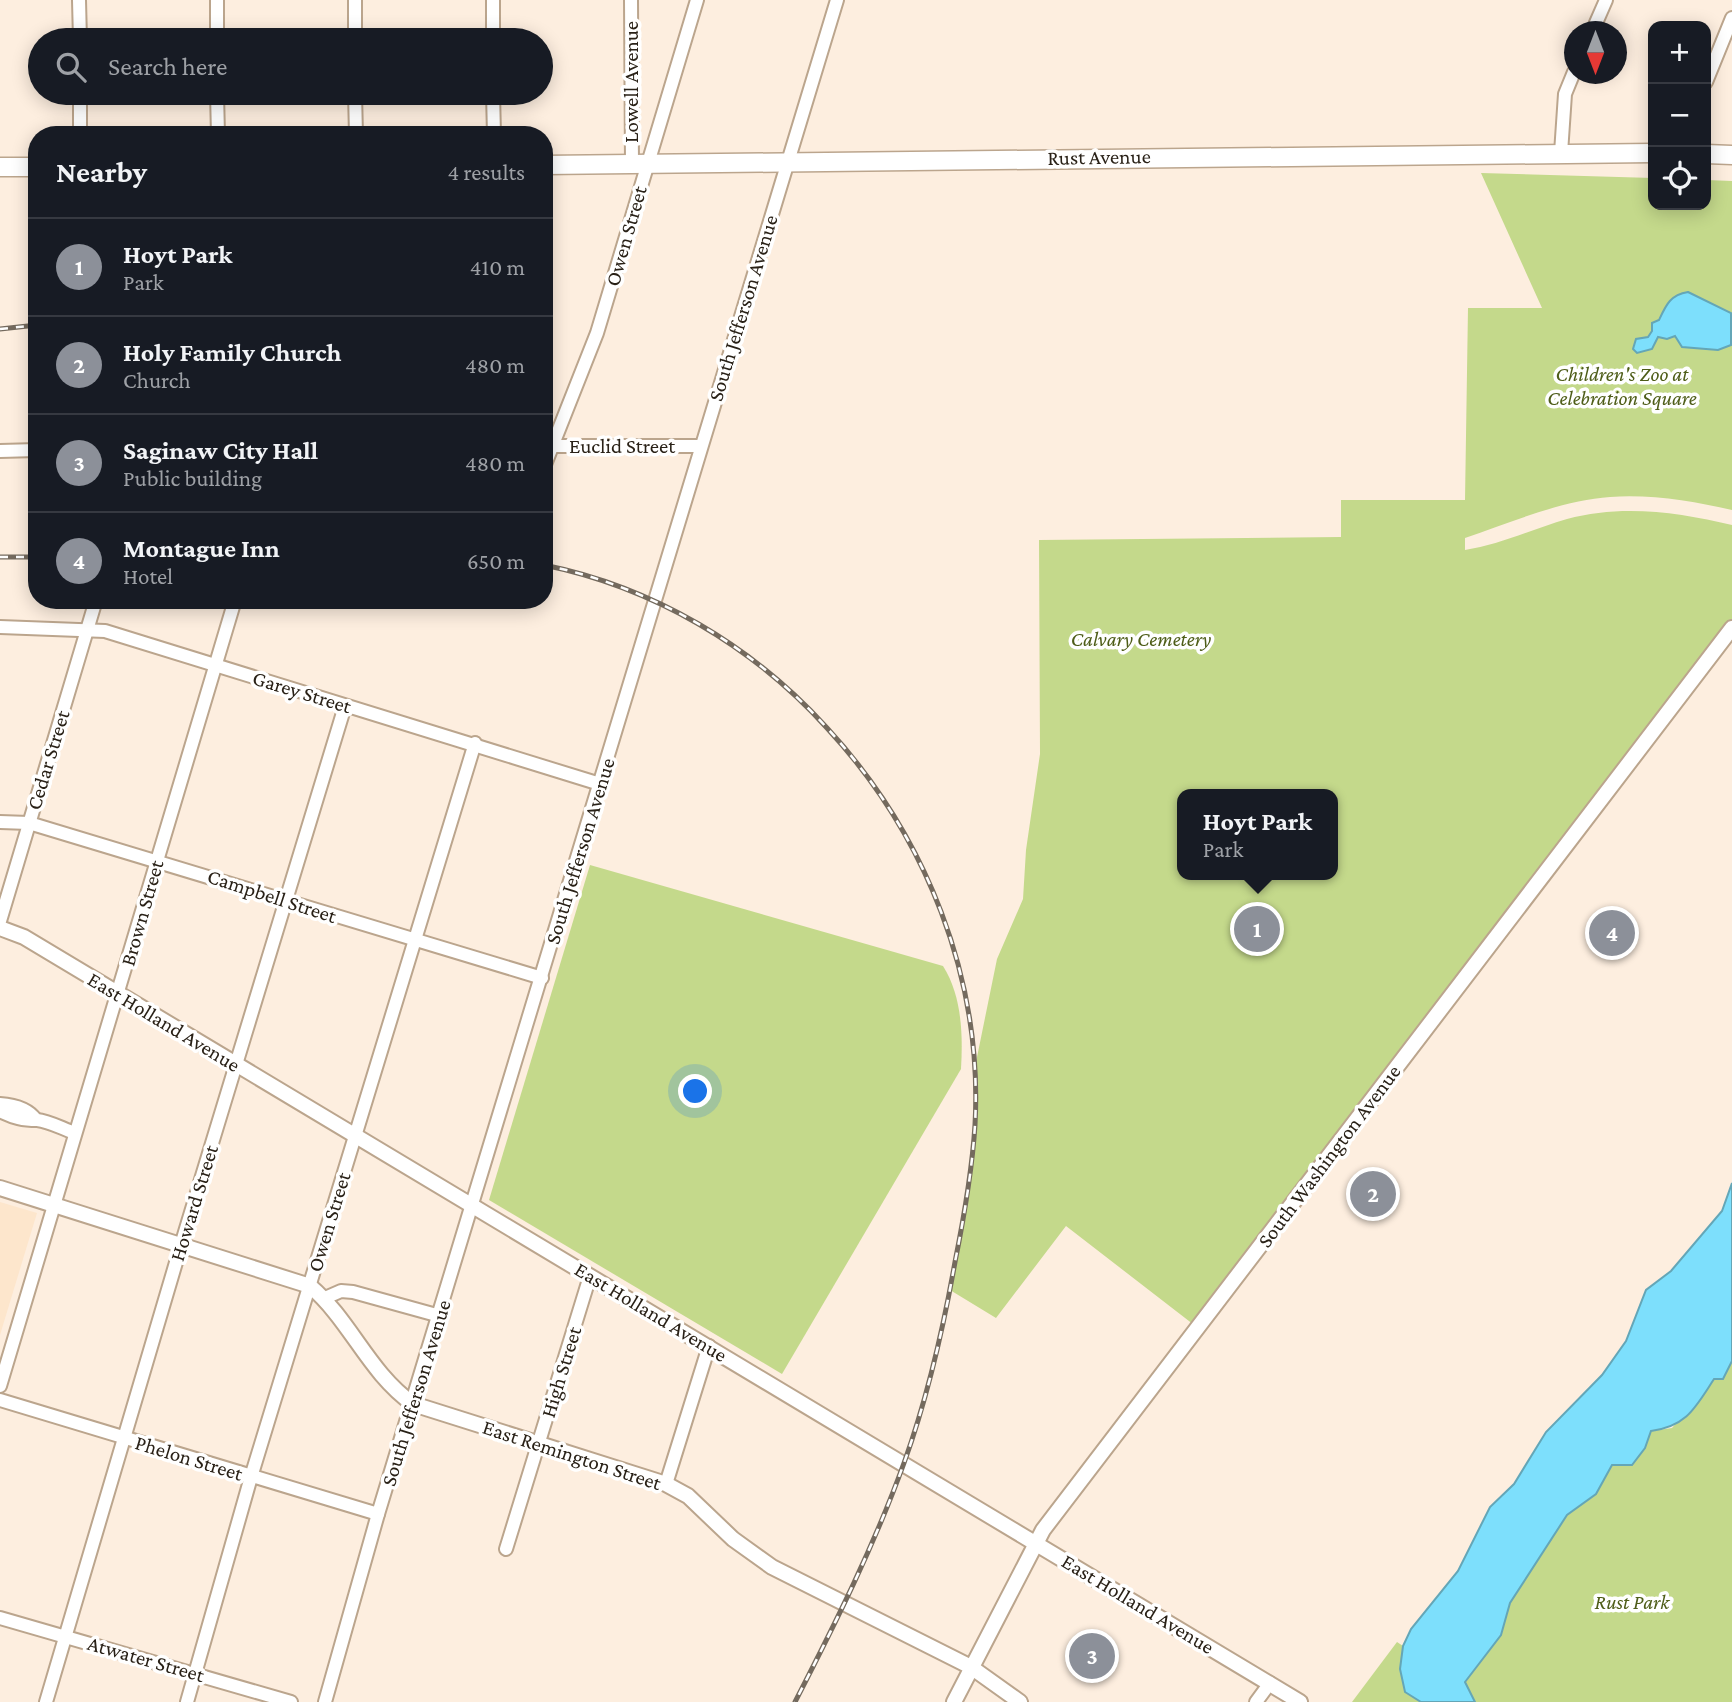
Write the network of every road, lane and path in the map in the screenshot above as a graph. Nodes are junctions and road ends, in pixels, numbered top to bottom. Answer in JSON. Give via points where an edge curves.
{"nodes":[{"id":1,"x":79,"y":0,"type":"edge"},
{"id":2,"x":217,"y":0,"type":"edge"},
{"id":3,"x":355,"y":0,"type":"edge"},
{"id":4,"x":493,"y":0,"type":"edge"},
{"id":5,"x":631,"y":0,"type":"edge"},
{"id":6,"x":697,"y":0,"type":"edge"},
{"id":7,"x":837,"y":0,"type":"edge"},
{"id":8,"x":1606,"y":0,"type":"edge"},
{"id":9,"x":1732,"y":18,"type":"edge"},
{"id":10,"x":1597,"y":21,"type":"edge"},
{"id":11,"x":80,"y":28,"type":"edge"},
{"id":12,"x":217,"y":28,"type":"edge"},
{"id":13,"x":355,"y":28,"type":"edge"},
{"id":14,"x":493,"y":28,"type":"edge"},
{"id":15,"x":1711,"y":70,"type":"edge"},
{"id":16,"x":1569,"y":84,"type":"edge"},
{"id":17,"x":80,"y":105,"type":"edge"},
{"id":18,"x":217,"y":105,"type":"edge"},
{"id":19,"x":355,"y":105,"type":"edge"},
{"id":20,"x":494,"y":105,"type":"edge"},
{"id":21,"x":80,"y":126,"type":"edge"},
{"id":22,"x":218,"y":126,"type":"edge"},
{"id":23,"x":356,"y":126,"type":"edge"},
{"id":24,"x":494,"y":126,"type":"edge"},
{"id":25,"x":1561,"y":153,"type":"junction"},
{"id":26,"x":1648,"y":153,"type":"edge"},
{"id":27,"x":1711,"y":154,"type":"edge"},
{"id":28,"x":1732,"y":155,"type":"edge"},
{"id":29,"x":788,"y":162,"type":"junction"},
{"id":30,"x":553,"y":164,"type":"edge"},
{"id":31,"x":640,"y":164,"type":"junction"},
{"id":32,"x":0,"y":167,"type":"edge"},
{"id":33,"x":28,"y":167,"type":"edge"},
{"id":34,"x":553,"y":434,"type":"edge"},
{"id":35,"x":553,"y":446,"type":"edge"},
{"id":36,"x":701,"y":446,"type":"junction"},
{"id":37,"x":28,"y":450,"type":"edge"},
{"id":38,"x":0,"y":451,"type":"edge"},
{"id":39,"x":93,"y":609,"type":"edge"},
{"id":40,"x":232,"y":609,"type":"edge"},
{"id":41,"x":0,"y":627,"type":"edge"},
{"id":42,"x":88,"y":628,"type":"junction"},
{"id":43,"x":1732,"y":628,"type":"edge"},
{"id":44,"x":216,"y":666,"type":"junction"},
{"id":45,"x":345,"y":706,"type":"junction"},
{"id":46,"x":475,"y":743,"type":"junction"},
{"id":47,"x":600,"y":784,"type":"junction"},
{"id":48,"x":0,"y":822,"type":"edge"},
{"id":49,"x":29,"y":823,"type":"junction"},
{"id":50,"x":157,"y":860,"type":"junction"},
{"id":51,"x":285,"y":901,"type":"junction"},
{"id":52,"x":0,"y":921,"type":"edge"},
{"id":53,"x":0,"y":928,"type":"edge"},
{"id":54,"x":413,"y":940,"type":"junction"},
{"id":55,"x":542,"y":978,"type":"junction"},
{"id":56,"x":118,"y":995,"type":"junction"},
{"id":57,"x":235,"y":1066,"type":"junction"},
{"id":58,"x":0,"y":1104,"type":"edge"},
{"id":59,"x":0,"y":1111,"type":"edge"},
{"id":60,"x":36,"y":1120,"type":"junction"},
{"id":61,"x":75,"y":1133,"type":"junction"},
{"id":62,"x":355,"y":1137,"type":"junction"},
{"id":63,"x":0,"y":1188,"type":"edge"},
{"id":64,"x":54,"y":1204,"type":"junction"},
{"id":65,"x":472,"y":1206,"type":"junction"},
{"id":66,"x":181,"y":1244,"type":"junction"},
{"id":67,"x":590,"y":1276,"type":"junction"},
{"id":68,"x":310,"y":1286,"type":"junction"},
{"id":69,"x":325,"y":1298,"type":"junction"},
{"id":70,"x":440,"y":1316,"type":"junction"},
{"id":71,"x":709,"y":1346,"type":"junction"},
{"id":72,"x":0,"y":1386,"type":"edge"},
{"id":73,"x":0,"y":1400,"type":"edge"},
{"id":74,"x":413,"y":1404,"type":"junction"},
{"id":75,"x":124,"y":1438,"type":"junction"},
{"id":76,"x":539,"y":1444,"type":"junction"},
{"id":77,"x":251,"y":1477,"type":"junction"},
{"id":78,"x":666,"y":1484,"type":"junction"},
{"id":79,"x":378,"y":1514,"type":"junction"},
{"id":80,"x":1035,"y":1542,"type":"junction"},
{"id":81,"x":506,"y":1549,"type":"dead end"},
{"id":82,"x":0,"y":1618,"type":"edge"},
{"id":83,"x":65,"y":1637,"type":"junction"},
{"id":84,"x":971,"y":1667,"type":"junction"},
{"id":85,"x":195,"y":1673,"type":"junction"},
{"id":86,"x":1270,"y":1683,"type":"junction"},
{"id":87,"x":46,"y":1702,"type":"edge"},
{"id":88,"x":187,"y":1702,"type":"edge"},
{"id":89,"x":291,"y":1702,"type":"edge"},
{"id":90,"x":325,"y":1702,"type":"edge"},
{"id":91,"x":954,"y":1702,"type":"edge"},
{"id":92,"x":1020,"y":1702,"type":"edge"},
{"id":93,"x":1256,"y":1702,"type":"edge"},
{"id":94,"x":1300,"y":1702,"type":"edge"}],
"edges":[{"from":1,"to":11,"type":"street"},
{"from":2,"to":12,"type":"street"},
{"from":3,"to":13,"type":"street"},
{"from":4,"to":14,"type":"street"},
{"from":5,"to":31,"type":"street","name":"Lowell Avenue"},
{"from":6,"to":31,"type":"street","name":"Owen Street"},
{"from":7,"to":29,"type":"street","name":"South Jefferson Avenue"},
{"from":8,"to":10,"type":"street"},
{"from":9,"to":15,"type":"street"},
{"from":16,"to":25,"type":"street"},
{"from":17,"to":21,"type":"street"},
{"from":18,"to":22,"type":"street"},
{"from":19,"to":23,"type":"street"},
{"from":20,"to":24,"type":"street"},
{"from":25,"to":26,"type":"highway","name":"Rust Avenue"},
{"from":25,"to":29,"type":"highway","name":"Rust Avenue"},
{"from":27,"to":28,"type":"highway"},
{"from":29,"to":31,"type":"highway","name":"Rust Avenue"},
{"from":29,"to":36,"type":"street","name":"South Jefferson Avenue"},
{"from":30,"to":31,"type":"highway","name":"Rust Avenue"},
{"from":31,"to":34,"type":"street","name":"Owen Street","via":[[585,369]]},
{"from":32,"to":33,"type":"highway"},
{"from":35,"to":36,"type":"street","name":"Euclid Street"},
{"from":36,"to":47,"type":"street","name":"South Jefferson Avenue"},
{"from":37,"to":38,"type":"street"},
{"from":39,"to":42,"type":"street","name":"Cedar Street"},
{"from":40,"to":44,"type":"street","name":"Brown Street"},
{"from":41,"to":42,"type":"street","name":"Garey Street"},
{"from":42,"to":44,"type":"street","name":"Garey Street"},
{"from":42,"to":49,"type":"street","name":"Cedar Street"},
{"from":43,"to":80,"type":"main road","name":"South Washington Avenue"},
{"from":44,"to":45,"type":"street","name":"Garey Street"},
{"from":44,"to":50,"type":"street","name":"Brown Street"},
{"from":45,"to":46,"type":"street","name":"Garey Street"},
{"from":45,"to":51,"type":"street","name":"Howard Street"},
{"from":46,"to":47,"type":"street","name":"Garey Street"},
{"from":46,"to":54,"type":"street","name":"Owen Street"},
{"from":47,"to":55,"type":"street","name":"South Jefferson Avenue"},
{"from":48,"to":49,"type":"street","name":"Campbell Street"},
{"from":49,"to":50,"type":"street","name":"Campbell Street"},
{"from":49,"to":52,"type":"street","name":"Cedar Street"},
{"from":50,"to":51,"type":"street","name":"Campbell Street"},
{"from":50,"to":56,"type":"street","name":"Brown Street"},
{"from":51,"to":54,"type":"street","name":"Campbell Street"},
{"from":51,"to":57,"type":"street","name":"Howard Street"},
{"from":53,"to":56,"type":"main road","name":"East Holland Avenue","via":[[24,937]]},
{"from":54,"to":55,"type":"street","name":"Campbell Street"},
{"from":54,"to":62,"type":"street","name":"Owen Street"},
{"from":55,"to":65,"type":"street","name":"South Jefferson Avenue"},
{"from":56,"to":57,"type":"main road","name":"East Holland Avenue"},
{"from":56,"to":61,"type":"street","name":"Brown Street"},
{"from":57,"to":62,"type":"main road","name":"East Holland Avenue"},
{"from":57,"to":66,"type":"street","name":"Howard Street"},
{"from":58,"to":60,"type":"street","via":[[24,1110]]},
{"from":59,"to":60,"type":"street"},
{"from":60,"to":61,"type":"street"},
{"from":61,"to":64,"type":"street","name":"Brown Street"},
{"from":62,"to":65,"type":"main road","name":"East Holland Avenue"},
{"from":62,"to":68,"type":"street","name":"Owen Street"},
{"from":63,"to":64,"type":"main road","name":"East Remington Street"},
{"from":64,"to":66,"type":"main road","name":"East Remington Street"},
{"from":64,"to":72,"type":"street","name":"Brown Street"},
{"from":65,"to":67,"type":"main road","name":"East Holland Avenue"},
{"from":65,"to":70,"type":"street","name":"South Jefferson Avenue"},
{"from":66,"to":68,"type":"main road","name":"East Remington Street"},
{"from":66,"to":75,"type":"street","name":"Howard Street"},
{"from":67,"to":71,"type":"main road","name":"East Holland Avenue"},
{"from":67,"to":76,"type":"street","name":"High Street"},
{"from":68,"to":69,"type":"main road","name":"East Remington Street"},
{"from":68,"to":77,"type":"street","name":"Owen Street"},
{"from":69,"to":70,"type":"street","via":[[353,1292]]},
{"from":69,"to":74,"type":"main road","name":"East Remington Street","via":[[383,1379]]},
{"from":70,"to":74,"type":"street","name":"South Jefferson Avenue"},
{"from":71,"to":78,"type":"street"},
{"from":71,"to":80,"type":"main road","name":"East Holland Avenue"},
{"from":73,"to":75,"type":"street","name":"Phelon Street"},
{"from":74,"to":76,"type":"main road","name":"East Remington Street"},
{"from":74,"to":79,"type":"street","name":"South Jefferson Avenue"},
{"from":75,"to":77,"type":"street","name":"Phelon Street"},
{"from":75,"to":83,"type":"street","name":"Howard Street"},
{"from":76,"to":78,"type":"main road","name":"East Remington Street"},
{"from":76,"to":81,"type":"street","name":"High Street"},
{"from":77,"to":79,"type":"street","name":"Phelon Street"},
{"from":77,"to":85,"type":"street","name":"Owen Street"},
{"from":78,"to":84,"type":"main road","name":"East Remington Street","via":[[688,1496],[733,1539],[772,1567]]},
{"from":79,"to":90,"type":"street","name":"South Jefferson Avenue"},
{"from":80,"to":84,"type":"main road","name":"South Washington Avenue"},
{"from":80,"to":86,"type":"main road","name":"East Holland Avenue"},
{"from":82,"to":83,"type":"street","name":"Atwater Street"},
{"from":83,"to":85,"type":"street","name":"Atwater Street"},
{"from":83,"to":87,"type":"street","name":"Howard Street"},
{"from":84,"to":91,"type":"main road","name":"South Washington Avenue"},
{"from":84,"to":92,"type":"main road","name":"East Remington Street"},
{"from":85,"to":88,"type":"street","name":"Owen Street"},
{"from":85,"to":89,"type":"street","name":"Atwater Street"},
{"from":86,"to":93,"type":"street"},
{"from":86,"to":94,"type":"main road","name":"East Holland Avenue"}]}
